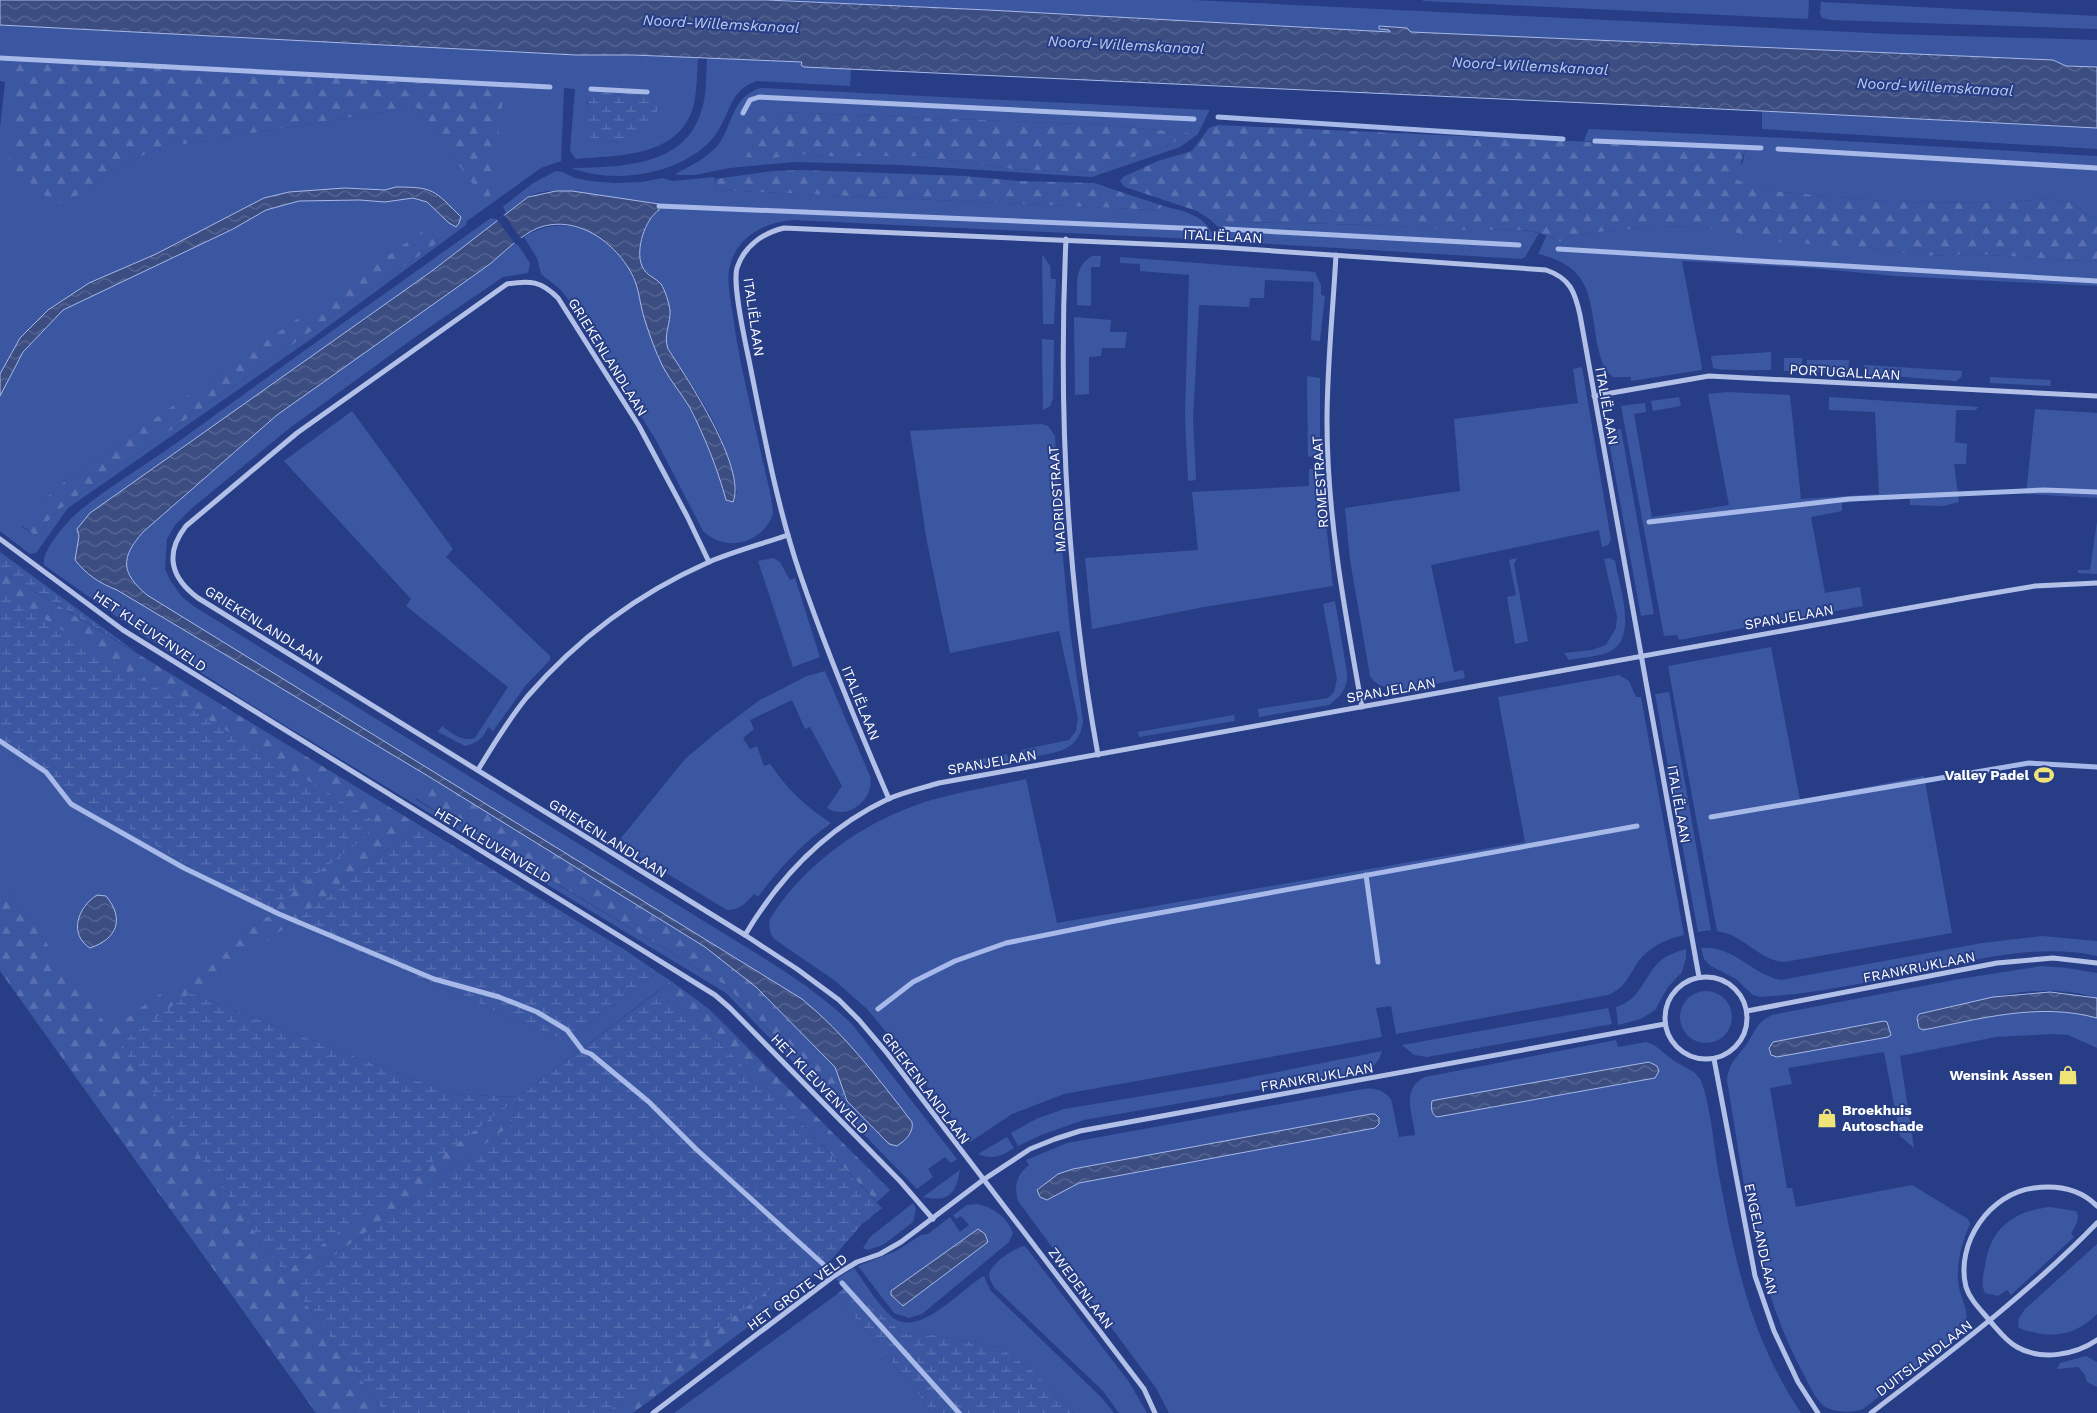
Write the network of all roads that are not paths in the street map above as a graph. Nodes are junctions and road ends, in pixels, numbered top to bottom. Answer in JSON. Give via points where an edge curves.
{"nodes":[{"id":1,"x":1066,"y":240,"type":"junction"},
{"id":2,"x":1336,"y":255,"type":"junction"},
{"id":3,"x":1594,"y":396,"type":"junction"},
{"id":4,"x":2097,"y":396,"type":"edge"},
{"id":5,"x":788,"y":536,"type":"junction"},
{"id":6,"x":0,"y":539,"type":"edge"},
{"id":7,"x":710,"y":562,"type":"junction"},
{"id":8,"x":2097,"y":583,"type":"edge"},
{"id":9,"x":1641,"y":657,"type":"junction"},
{"id":10,"x":1362,"y":707,"type":"junction"},
{"id":11,"x":1098,"y":754,"type":"junction"},
{"id":12,"x":478,"y":770,"type":"junction"},
{"id":13,"x":889,"y":799,"type":"junction"},
{"id":14,"x":745,"y":935,"type":"junction"},
{"id":15,"x":2097,"y":963,"type":"edge"},
{"id":16,"x":1699,"y":977,"type":"junction"},
{"id":17,"x":1748,"y":1011,"type":"junction"},
{"id":18,"x":1665,"y":1024,"type":"junction"},
{"id":19,"x":1714,"y":1059,"type":"junction"},
{"id":20,"x":983,"y":1180,"type":"junction"},
{"id":21,"x":2097,"y":1206,"type":"edge"},
{"id":22,"x":933,"y":1219,"type":"junction"},
{"id":23,"x":2097,"y":1223,"type":"edge"},
{"id":24,"x":1991,"y":1322,"type":"junction"},
{"id":25,"x":2097,"y":1340,"type":"edge"},
{"id":26,"x":652,"y":1413,"type":"edge"},
{"id":27,"x":1155,"y":1413,"type":"edge"},
{"id":28,"x":1818,"y":1413,"type":"edge"},
{"id":29,"x":1870,"y":1413,"type":"edge"}],
"edges":[{"from":1,"to":2,"type":"street","name":"ITALIËLAAN"},
{"from":1,"to":5,"type":"street","name":"ITALIËLAAN","via":[[784,228],[769,232],[754,242],[737,269],[737,284],[764,439]]},
{"from":1,"to":11,"type":"street","name":"MADRIDSTRAAT","via":[[1062,371],[1066,490],[1076,606]]},
{"from":2,"to":3,"type":"street","name":"ITALIËLAAN","via":[[1530,268],[1558,274],[1577,297]]},
{"from":2,"to":10,"type":"street","name":"ROMESTRAAT","via":[[1327,422],[1331,503],[1340,584]]},
{"from":3,"to":4,"type":"street","name":"PORTUGALLAAN","via":[[1709,376]]},
{"from":3,"to":9,"type":"street","name":"ITALIËLAAN"},
{"from":5,"to":7,"type":"street"},
{"from":5,"to":13,"type":"street","name":"ITALIËLAAN","via":[[834,667]]},
{"from":6,"to":22,"type":"street","name":"HET KLEUVENVELD","via":[[136,638],[715,995],[900,1181]]},
{"from":7,"to":12,"type":"street","via":[[634,602],[570,653],[526,698]]},
{"from":7,"to":12,"type":"street","name":"GRIEKENLANDLAAN","via":[[639,426],[558,298],[548,288],[534,282],[507,284],[297,433],[186,526],[173,554],[177,574],[184,587]]},
{"from":8,"to":9,"type":"street","name":"SPANJELAAN","via":[[2009,590]]},
{"from":9,"to":10,"type":"street","name":"SPANJELAAN"},
{"from":9,"to":16,"type":"street","name":"ITALIËLAAN"},
{"from":10,"to":11,"type":"street","name":"SPANJELAAN"},
{"from":11,"to":13,"type":"street","name":"SPANJELAAN","via":[[939,783]]},
{"from":12,"to":14,"type":"street","name":"GRIEKENLANDLAAN"},
{"from":13,"to":14,"type":"street","name":"SPANJELAAN","via":[[842,825],[804,857],[772,893]]},
{"from":14,"to":20,"type":"street","name":"GRIEKENLANDLAAN","via":[[797,968],[859,1020]]},
{"from":15,"to":17,"type":"street","name":"FRANKRIJKLAAN","via":[[2052,958],[1997,963]]},
{"from":16,"to":17,"type":"street","via":[[1720,979],[1730,984]]},
{"from":16,"to":18,"type":"street","via":[[1680,986],[1672,994]]},
{"from":17,"to":19,"type":"street","via":[[1748,1022],[1740,1042],[1728,1053]]},
{"from":18,"to":19,"type":"street","via":[[1669,1037],[1688,1056]]},
{"from":18,"to":20,"type":"street","name":"FRANKRIJKLAAN","via":[[1080,1132],[1030,1149]]},
{"from":19,"to":28,"type":"street","name":"ENGELANDLAAN","via":[[1755,1276],[1774,1331],[1798,1382]]},
{"from":20,"to":22,"type":"street","name":"HET GROTE VELD"},
{"from":20,"to":27,"type":"street","name":"ZWEDENLAAN","via":[[1144,1389]]},
{"from":21,"to":24,"type":"street","name":"DUITSLANDLAAN","via":[[2078,1191],[2049,1186],[2028,1188],[2008,1196],[1991,1209],[1977,1225],[1968,1245],[1964,1275],[1970,1297]]},
{"from":22,"to":26,"type":"street","name":"HET GROTE VELD","via":[[887,1251],[857,1262],[834,1276]]},
{"from":23,"to":24,"type":"street","name":"DUITSLANDLAAN"},
{"from":24,"to":25,"type":"street","name":"DUITSLANDLAAN","via":[[2012,1344],[2028,1352],[2045,1355],[2079,1350]]},
{"from":24,"to":29,"type":"street","name":"DUITSLANDLAAN"}]}
